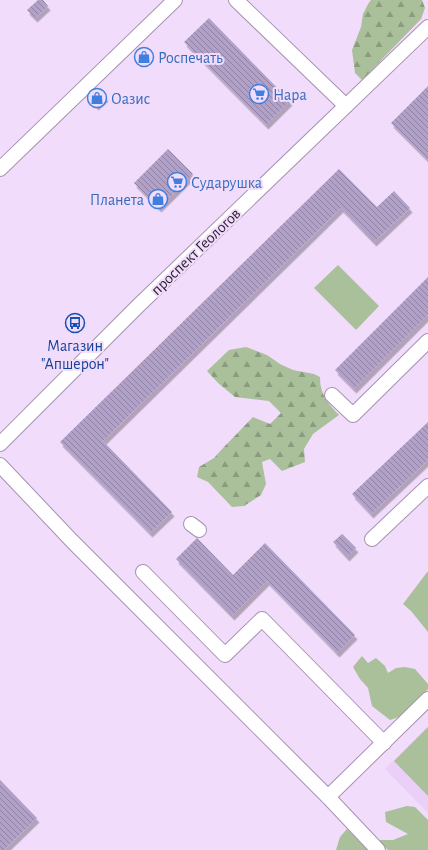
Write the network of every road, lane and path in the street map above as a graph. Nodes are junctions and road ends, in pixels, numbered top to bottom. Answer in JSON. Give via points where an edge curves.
{"nodes":[{"id":1,"x":175,"y":0,"type":"edge"},
{"id":2,"x":236,"y":0,"type":"edge"},
{"id":3,"x":428,"y":27,"type":"edge"},
{"id":4,"x":346,"y":106,"type":"junction"},
{"id":5,"x":0,"y":169,"type":"edge"},
{"id":6,"x":428,"y":341,"type":"edge"},
{"id":7,"x":332,"y":395,"type":"dead end"},
{"id":8,"x":0,"y":444,"type":"edge"},
{"id":9,"x":0,"y":465,"type":"edge"},
{"id":10,"x":428,"y":486,"type":"edge"},
{"id":11,"x":372,"y":539,"type":"dead end"},
{"id":12,"x":143,"y":572,"type":"dead end"},
{"id":13,"x":428,"y":699,"type":"edge"},
{"id":14,"x":384,"y":743,"type":"junction"},
{"id":15,"x":328,"y":797,"type":"junction"},
{"id":16,"x":378,"y":850,"type":"edge"}],
"edges":[{"from":1,"to":5,"type":"street"},
{"from":2,"to":4,"type":"street"},
{"from":3,"to":4,"type":"street","name":"проспект Геологов"},
{"from":4,"to":8,"type":"street","name":"проспект Геологов","via":[[138,306]]},
{"from":6,"to":7,"type":"street","via":[[353,415]]},
{"from":9,"to":15,"type":"street","via":[[72,541]]},
{"from":10,"to":11,"type":"street"},
{"from":12,"to":14,"type":"street","via":[[226,655],[262,619]]},
{"from":13,"to":14,"type":"street"},
{"from":14,"to":15,"type":"street"},
{"from":15,"to":16,"type":"street"}]}
